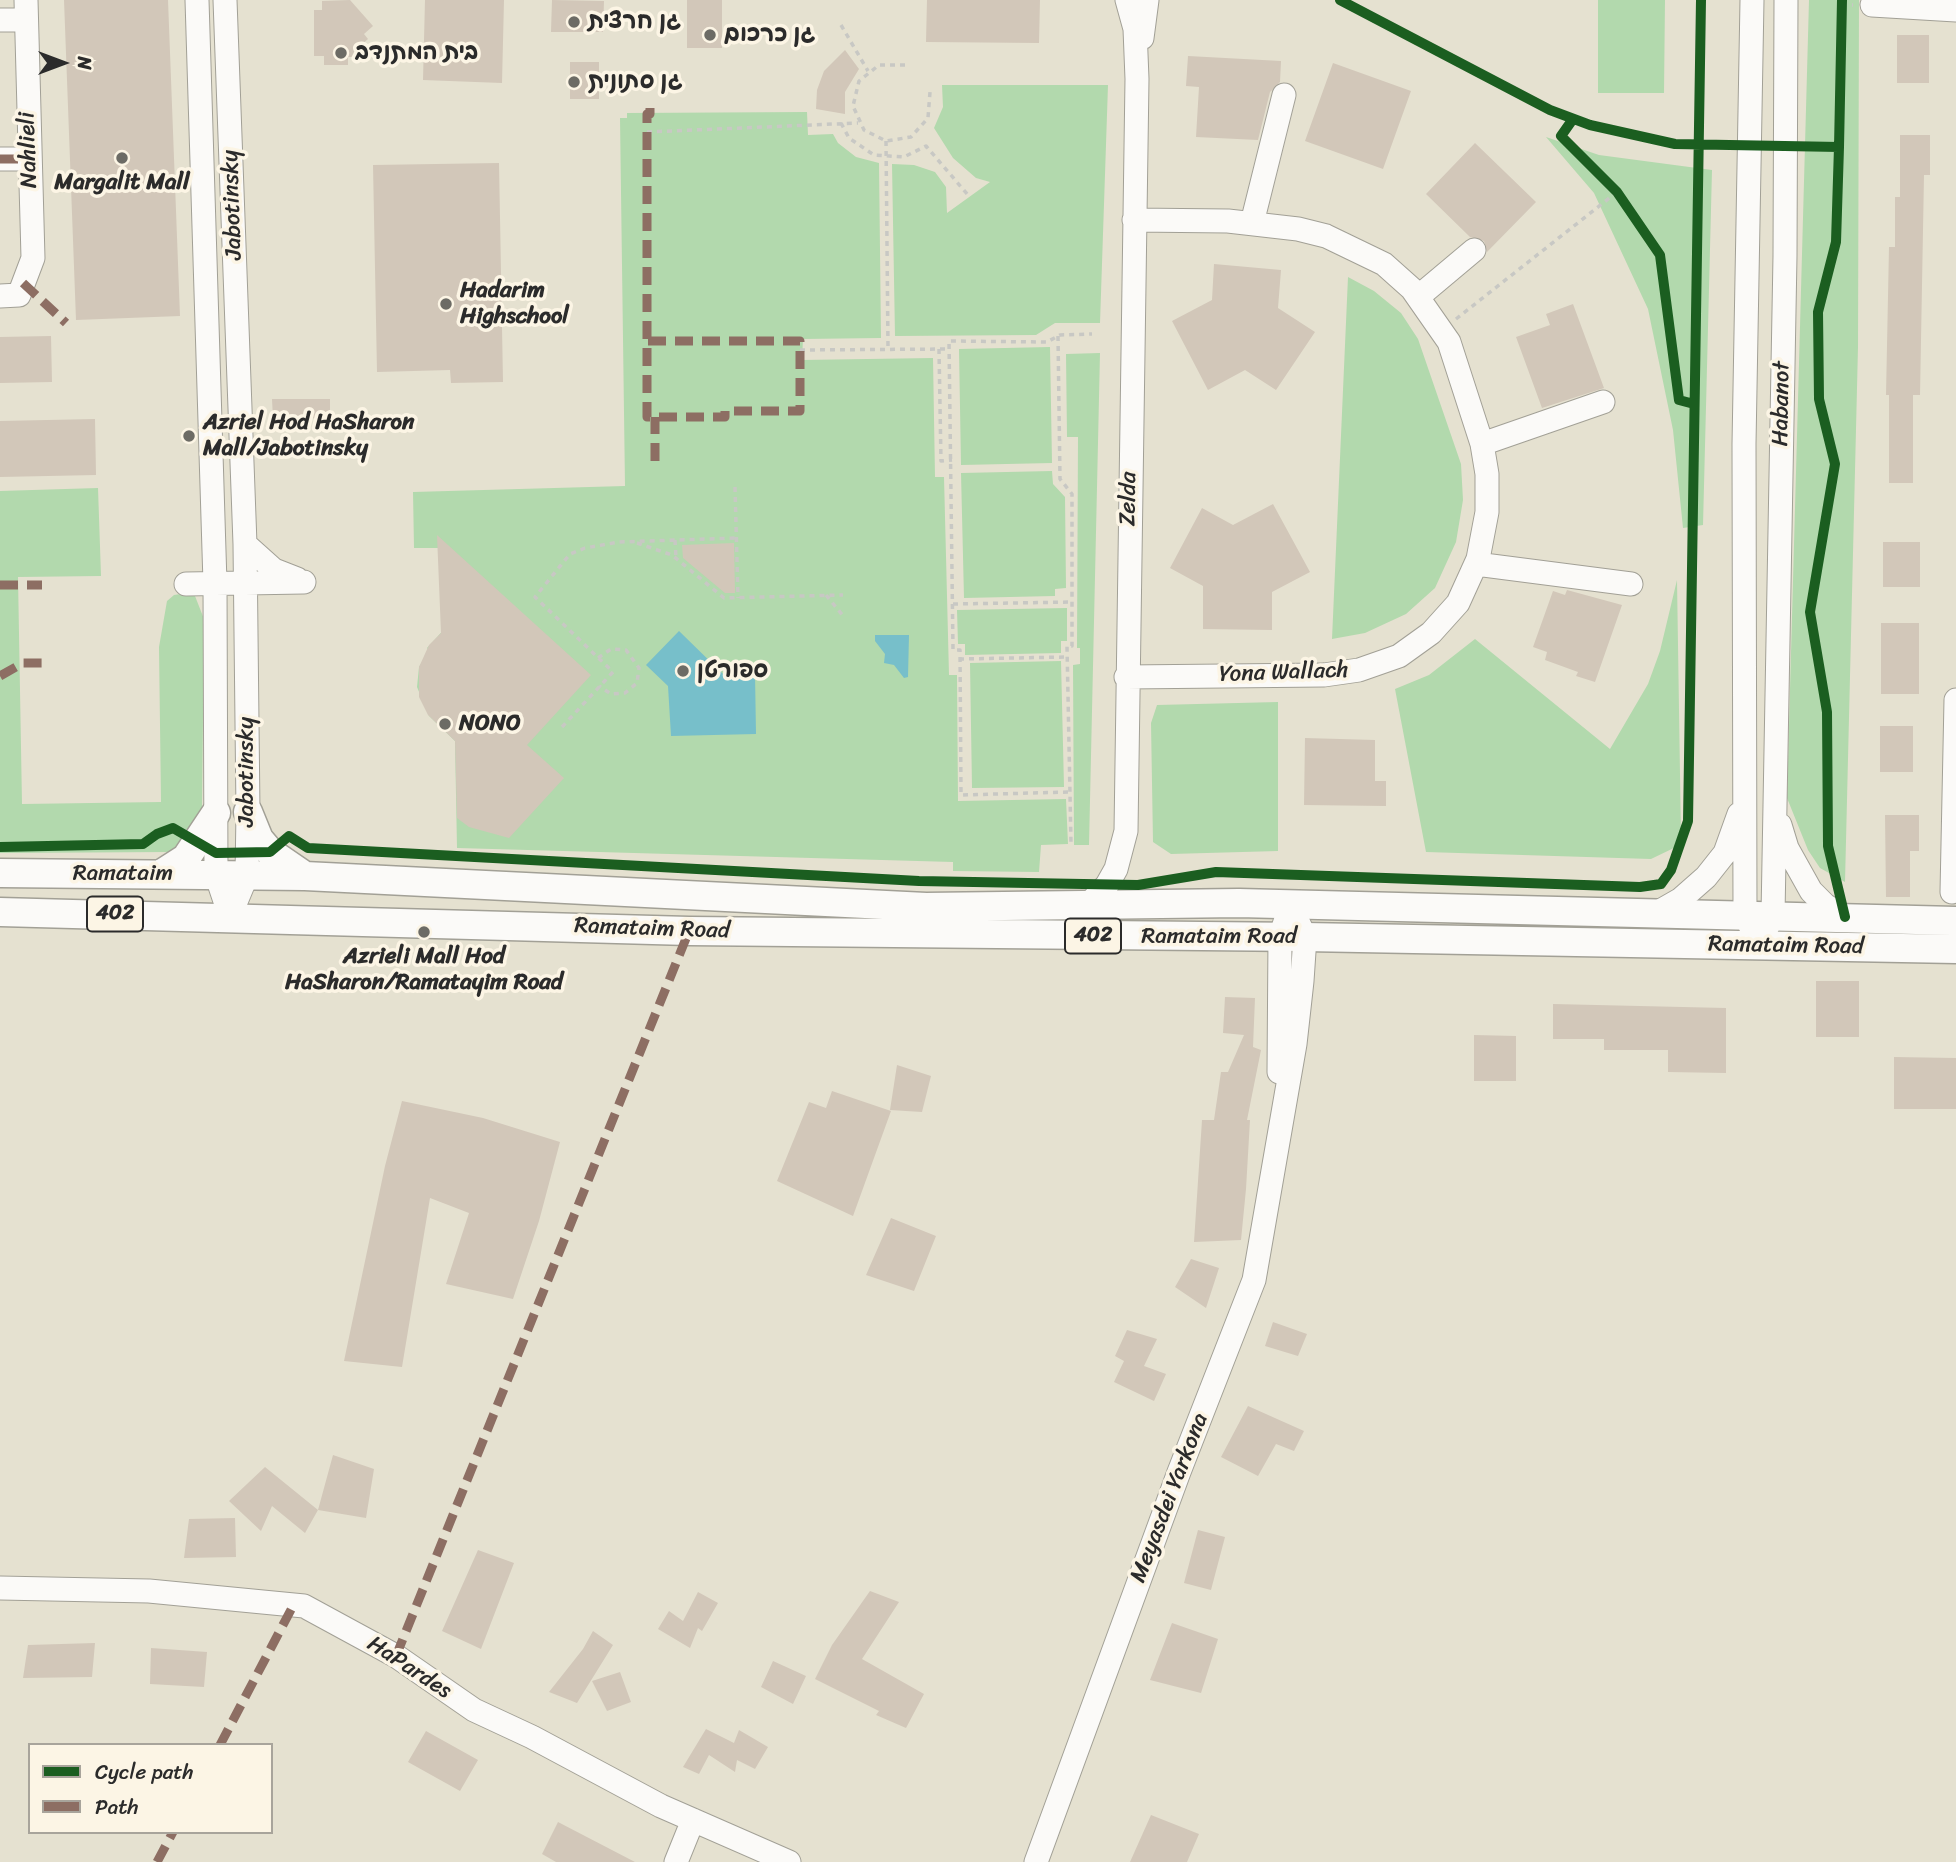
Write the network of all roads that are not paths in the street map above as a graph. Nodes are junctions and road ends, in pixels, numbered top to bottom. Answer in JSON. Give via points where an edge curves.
{"nodes":[{"id":1,"x":197,"y":0,"type":"edge"},
{"id":2,"x":225,"y":0,"type":"edge"},
{"id":3,"x":1127,"y":0,"type":"edge"},
{"id":4,"x":1147,"y":0,"type":"edge"},
{"id":5,"x":1752,"y":0,"type":"edge"},
{"id":6,"x":1786,"y":0,"type":"edge"},
{"id":7,"x":1872,"y":5,"type":"dead end"},
{"id":8,"x":26,"y":10,"type":"edge"},
{"id":9,"x":1956,"y":10,"type":"edge"},
{"id":10,"x":0,"y":20,"type":"edge"},
{"id":11,"x":1138,"y":79,"type":"junction"},
{"id":12,"x":1284,"y":95,"type":"dead end"},
{"id":13,"x":0,"y":159,"type":"edge"},
{"id":14,"x":28,"y":159,"type":"junction"},
{"id":15,"x":1134,"y":220,"type":"junction"},
{"id":16,"x":1252,"y":223,"type":"junction"},
{"id":17,"x":1474,"y":250,"type":"dead end"},
{"id":18,"x":0,"y":296,"type":"edge"},
{"id":19,"x":1418,"y":296,"type":"junction"},
{"id":20,"x":1603,"y":402,"type":"dead end"},
{"id":21,"x":1482,"y":444,"type":"junction"},
{"id":22,"x":245,"y":544,"type":"junction"},
{"id":23,"x":1476,"y":564,"type":"junction"},
{"id":24,"x":215,"y":583,"type":"junction"},
{"id":25,"x":246,"y":583,"type":"junction"},
{"id":26,"x":186,"y":584,"type":"dead end"},
{"id":27,"x":1631,"y":584,"type":"dead end"},
{"id":28,"x":1126,"y":677,"type":"junction"},
{"id":29,"x":1956,"y":700,"type":"edge"},
{"id":30,"x":1746,"y":787,"type":"junction"},
{"id":31,"x":1775,"y":808,"type":"junction"},
{"id":32,"x":248,"y":812,"type":"junction"},
{"id":33,"x":216,"y":813,"type":"junction"},
{"id":34,"x":0,"y":873,"type":"edge"},
{"id":35,"x":161,"y":874,"type":"junction"},
{"id":36,"x":216,"y":874,"type":"junction"},
{"id":37,"x":247,"y":875,"type":"junction"},
{"id":38,"x":305,"y":876,"type":"junction"},
{"id":39,"x":1952,"y":892,"type":"dead end"},
{"id":40,"x":1290,"y":904,"type":"junction"},
{"id":41,"x":1086,"y":906,"type":"junction"},
{"id":42,"x":1660,"y":911,"type":"junction"},
{"id":43,"x":0,"y":912,"type":"edge"},
{"id":44,"x":1759,"y":914,"type":"junction"},
{"id":45,"x":230,"y":916,"type":"junction"},
{"id":46,"x":1845,"y":917,"type":"junction"},
{"id":47,"x":1956,"y":921,"type":"edge"},
{"id":48,"x":1292,"y":937,"type":"junction"},
{"id":49,"x":1758,"y":946,"type":"junction"},
{"id":50,"x":1956,"y":949,"type":"edge"},
{"id":51,"x":0,"y":1588,"type":"edge"},
{"id":52,"x":693,"y":1820,"type":"junction"},
{"id":53,"x":676,"y":1862,"type":"edge"},
{"id":54,"x":789,"y":1862,"type":"edge"},
{"id":55,"x":1036,"y":1862,"type":"edge"}],
"edges":[{"from":1,"to":24,"type":"street","name":"Jabotinsky"},
{"from":2,"to":22,"type":"street","name":"Jabotinsky"},
{"from":3,"to":11,"type":"street","name":"Zelda","via":[[1135,29]]},
{"from":4,"to":11,"type":"street","name":"Zelda"},
{"from":5,"to":30,"type":"street","name":"Habanot","via":[[1744,444]]},
{"from":6,"to":31,"type":"street","name":"Habanot"},
{"from":7,"to":9,"type":"street"},
{"from":8,"to":10,"type":"street"},
{"from":8,"to":14,"type":"street","name":"Nahlieli"},
{"from":11,"to":15,"type":"street","name":"Zelda"},
{"from":12,"to":16,"type":"street"},
{"from":13,"to":14,"type":"street"},
{"from":14,"to":18,"type":"street","name":"Nahlieli","via":[[33,258],[19,295]]},
{"from":15,"to":16,"type":"street","name":"Yona Wallach"},
{"from":15,"to":28,"type":"street","name":"Zelda"},
{"from":16,"to":19,"type":"street","name":"Yona Wallach","via":[[1307,231],[1360,250],[1384,264]]},
{"from":17,"to":19,"type":"street"},
{"from":19,"to":21,"type":"street","name":"Yona Wallach","via":[[1442,330],[1471,401]]},
{"from":20,"to":21,"type":"street"},
{"from":21,"to":23,"type":"street","name":"Yona Wallach","via":[[1487,512]]},
{"from":22,"to":25,"type":"street","name":"Jabotinsky"},
{"from":22,"to":25,"type":"street","via":[[274,570],[304,582]]},
{"from":23,"to":27,"type":"street"},
{"from":23,"to":28,"type":"street","name":"Yona Wallach","via":[[1458,603],[1431,633],[1399,656],[1359,670],[1324,675]]},
{"from":24,"to":25,"type":"street"},
{"from":24,"to":26,"type":"street"},
{"from":24,"to":33,"type":"street","name":"Jabotinsky"},
{"from":25,"to":32,"type":"street","name":"Jabotinsky"},
{"from":28,"to":41,"type":"street","name":"Zelda","via":[[1126,831],[1116,869]]},
{"from":29,"to":39,"type":"street"},
{"from":30,"to":42,"type":"street","name":"Habanot","via":[[1725,853],[1706,877]]},
{"from":30,"to":44,"type":"street","name":"Habanot"},
{"from":31,"to":44,"type":"street","name":"Habanot"},
{"from":31,"to":46,"type":"street","name":"Habanot","via":[[1787,848],[1804,880],[1825,905]]},
{"from":32,"to":37,"type":"street","name":"Jabotinsky"},
{"from":32,"to":38,"type":"main road","via":[[270,852]]},
{"from":33,"to":35,"type":"main road","via":[[186,858]]},
{"from":33,"to":36,"type":"street","name":"Jabotinsky"},
{"from":34,"to":35,"type":"main road","name":"Ramataim","number":"402"},
{"from":35,"to":36,"type":"main road","name":"Ramataim","number":"402"},
{"from":36,"to":37,"type":"main road","name":"Ramataim","number":"402"},
{"from":36,"to":45,"type":"street","name":"Jabotinsky"},
{"from":37,"to":38,"type":"main road","name":"Ramataim Road","number":"402"},
{"from":37,"to":45,"type":"street","name":"Jabotinsky"},
{"from":38,"to":41,"type":"main road","name":"Ramataim Road","number":"402","via":[[926,907]]},
{"from":40,"to":41,"type":"main road","name":"Ramataim Road","number":"402"},
{"from":40,"to":42,"type":"main road","name":"Ramataim Road","number":"402"},
{"from":40,"to":48,"type":"street","name":"Meyasdei Yarkona"},
{"from":42,"to":44,"type":"main road","name":"Ramataim Road","number":"402"},
{"from":43,"to":45,"type":"main road","name":"Ramataim","number":"402"},
{"from":44,"to":46,"type":"main road","name":"Ramataim Road","number":"402"},
{"from":44,"to":49,"type":"street","name":"Habanot"},
{"from":45,"to":48,"type":"main road","name":"Ramataim Road","number":"402","via":[[689,931]]},
{"from":46,"to":47,"type":"main road","name":"Ramataim Road","number":"402"},
{"from":48,"to":49,"type":"main road","name":"Ramataim Road","number":"402"},
{"from":48,"to":55,"type":"street","name":"Meyasdei Yarkona","via":[[1279,1128],[1254,1280]]},
{"from":49,"to":50,"type":"main road","name":"Ramataim Road","number":"402"},
{"from":51,"to":52,"type":"street","name":"HaPardes","via":[[149,1591],[304,1606],[396,1656],[474,1710]]},
{"from":52,"to":53,"type":"street"},
{"from":52,"to":54,"type":"street","name":"HaPardes"}]}
